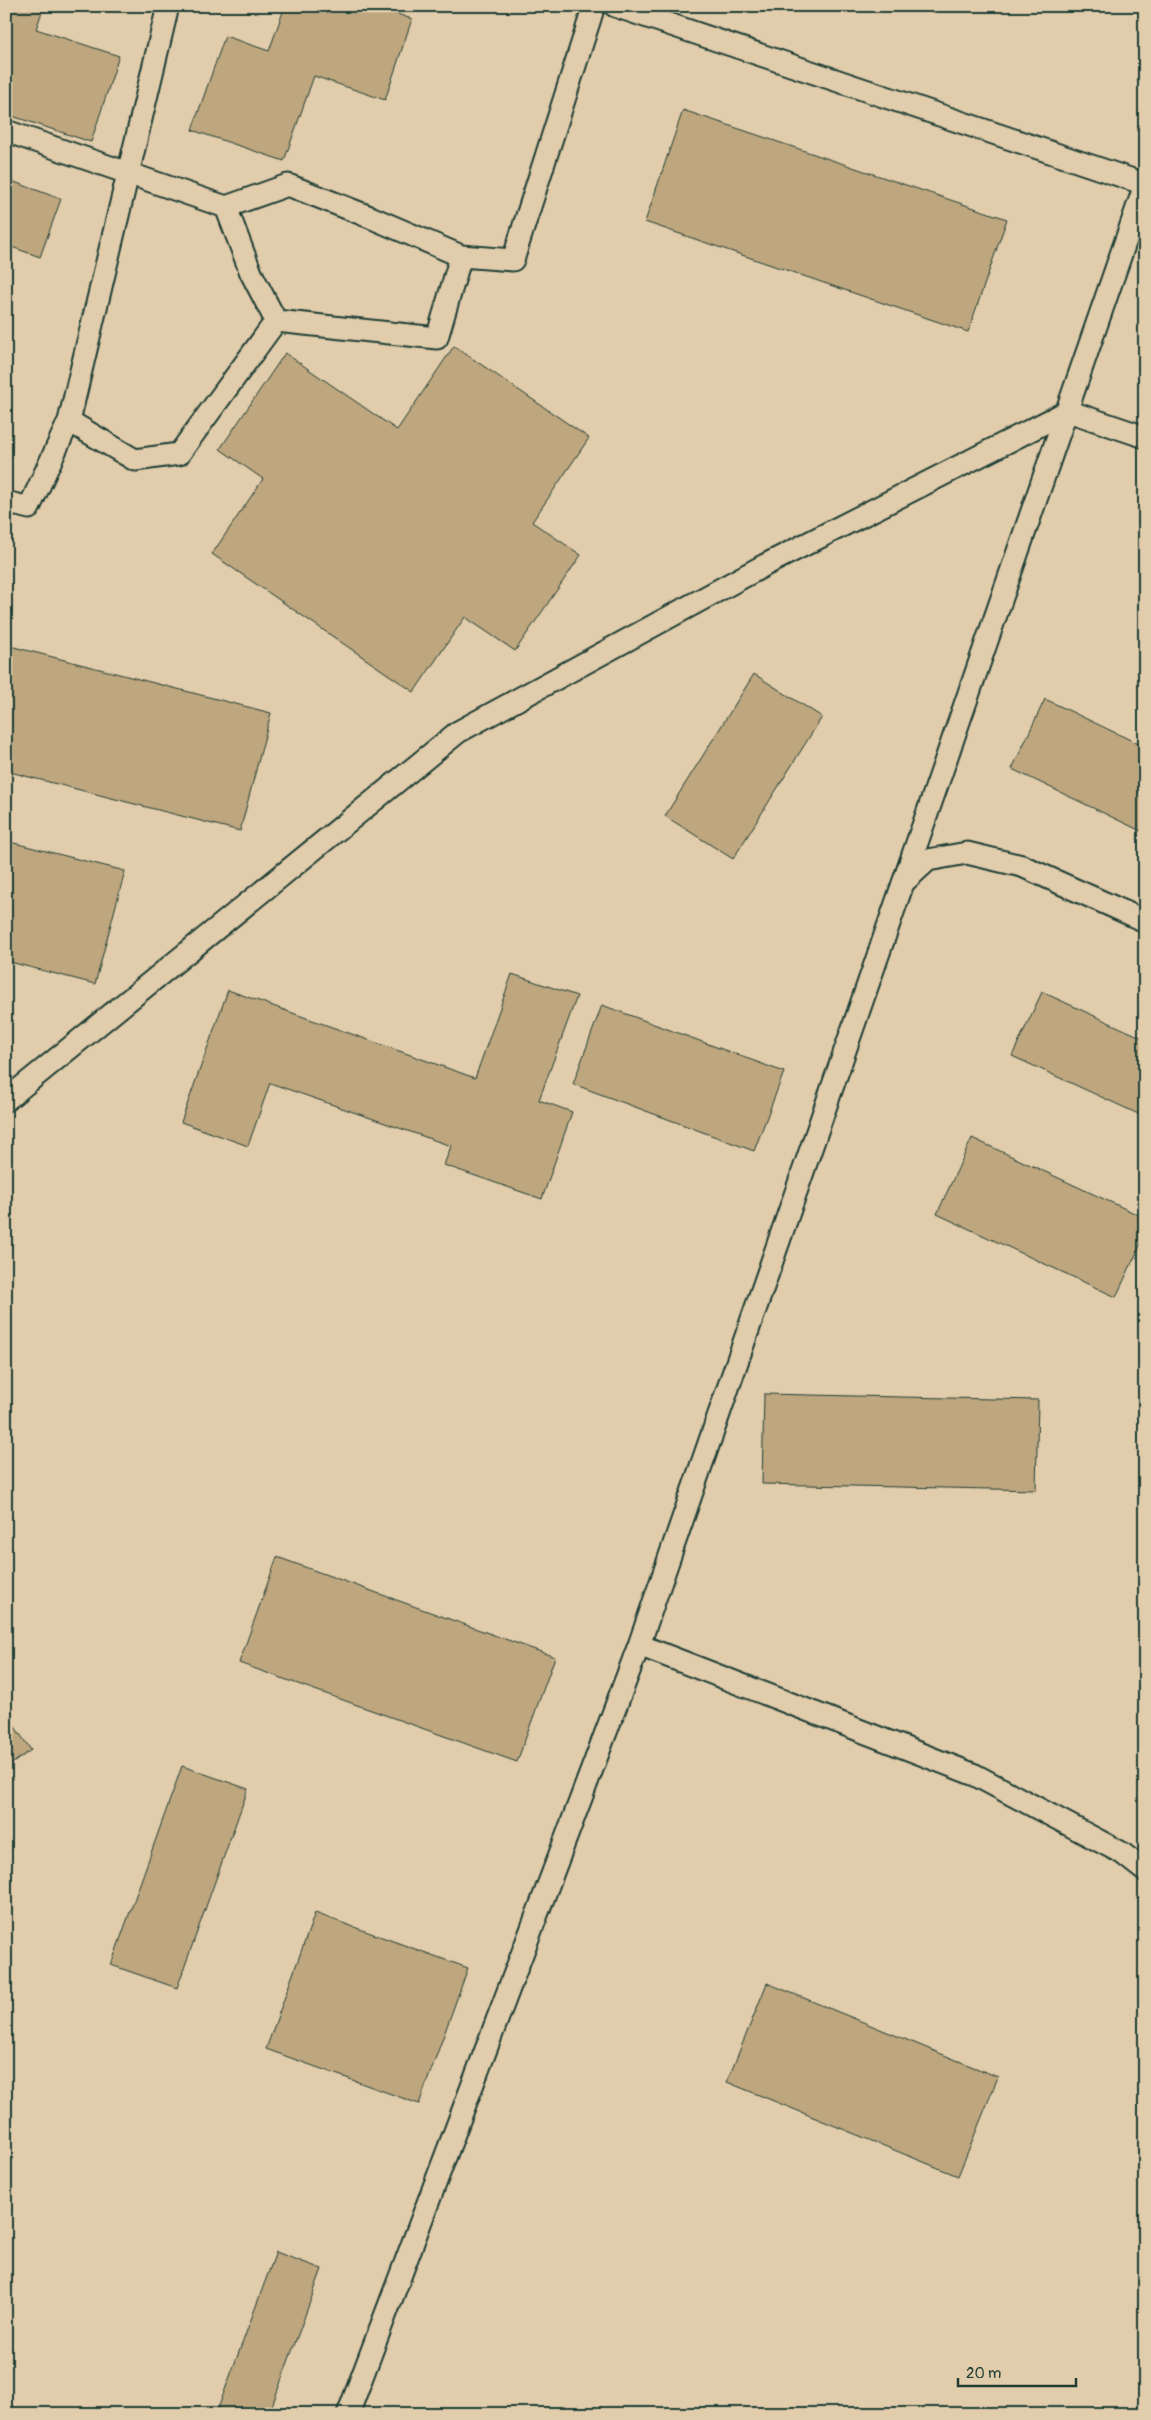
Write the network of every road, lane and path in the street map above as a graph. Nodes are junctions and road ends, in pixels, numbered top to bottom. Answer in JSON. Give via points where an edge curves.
{"nodes":[{"id":1,"x":168,"y":6,"type":"edge"},
{"id":2,"x":594,"y":6,"type":"edge"},
{"id":3,"x":615,"y":6,"type":"edge"},
{"id":4,"x":6,"y":131,"type":"edge"},
{"id":5,"x":127,"y":173,"type":"junction"},
{"id":6,"x":1145,"y":185,"type":"edge"},
{"id":7,"x":226,"y":207,"type":"junction"},
{"id":8,"x":461,"y":256,"type":"junction"},
{"id":9,"x":276,"y":322,"type":"junction"},
{"id":10,"x":1068,"y":411,"type":"junction"},
{"id":11,"x":69,"y":422,"type":"junction"},
{"id":12,"x":1145,"y":437,"type":"edge"},
{"id":13,"x":6,"y":502,"type":"edge"},
{"id":14,"x":902,"y":884,"type":"junction"},
{"id":15,"x":1145,"y":921,"type":"edge"},
{"id":16,"x":6,"y":1100,"type":"edge"},
{"id":17,"x":639,"y":1646,"type":"junction"},
{"id":18,"x":1145,"y":1872,"type":"edge"},
{"id":19,"x":348,"y":2414,"type":"edge"}],
"edges":[{"from":1,"to":5,"type":"lane"},
{"from":2,"to":8,"type":"lane","via":[[513,260]]},
{"from":3,"to":6,"type":"lane"},
{"from":4,"to":5,"type":"lane"},
{"from":5,"to":7,"type":"lane"},
{"from":5,"to":11,"type":"lane"},
{"from":6,"to":10,"type":"lane"},
{"from":7,"to":8,"type":"lane","via":[[288,185]]},
{"from":7,"to":9,"type":"lane","via":[[251,273]]},
{"from":8,"to":9,"type":"lane","via":[[437,338]]},
{"from":9,"to":11,"type":"lane","via":[[179,454],[135,460]]},
{"from":10,"to":12,"type":"lane"},
{"from":10,"to":14,"type":"lane"},
{"from":10,"to":16,"type":"lane","via":[[765,565],[458,732]]},
{"from":11,"to":13,"type":"lane","via":[[29,508]]},
{"from":14,"to":15,"type":"lane","via":[[928,860],[966,853],[1022,866]]},
{"from":14,"to":17,"type":"lane"},
{"from":17,"to":18,"type":"lane","via":[[975,1775],[1122,1853]]},
{"from":17,"to":19,"type":"lane"}]}
